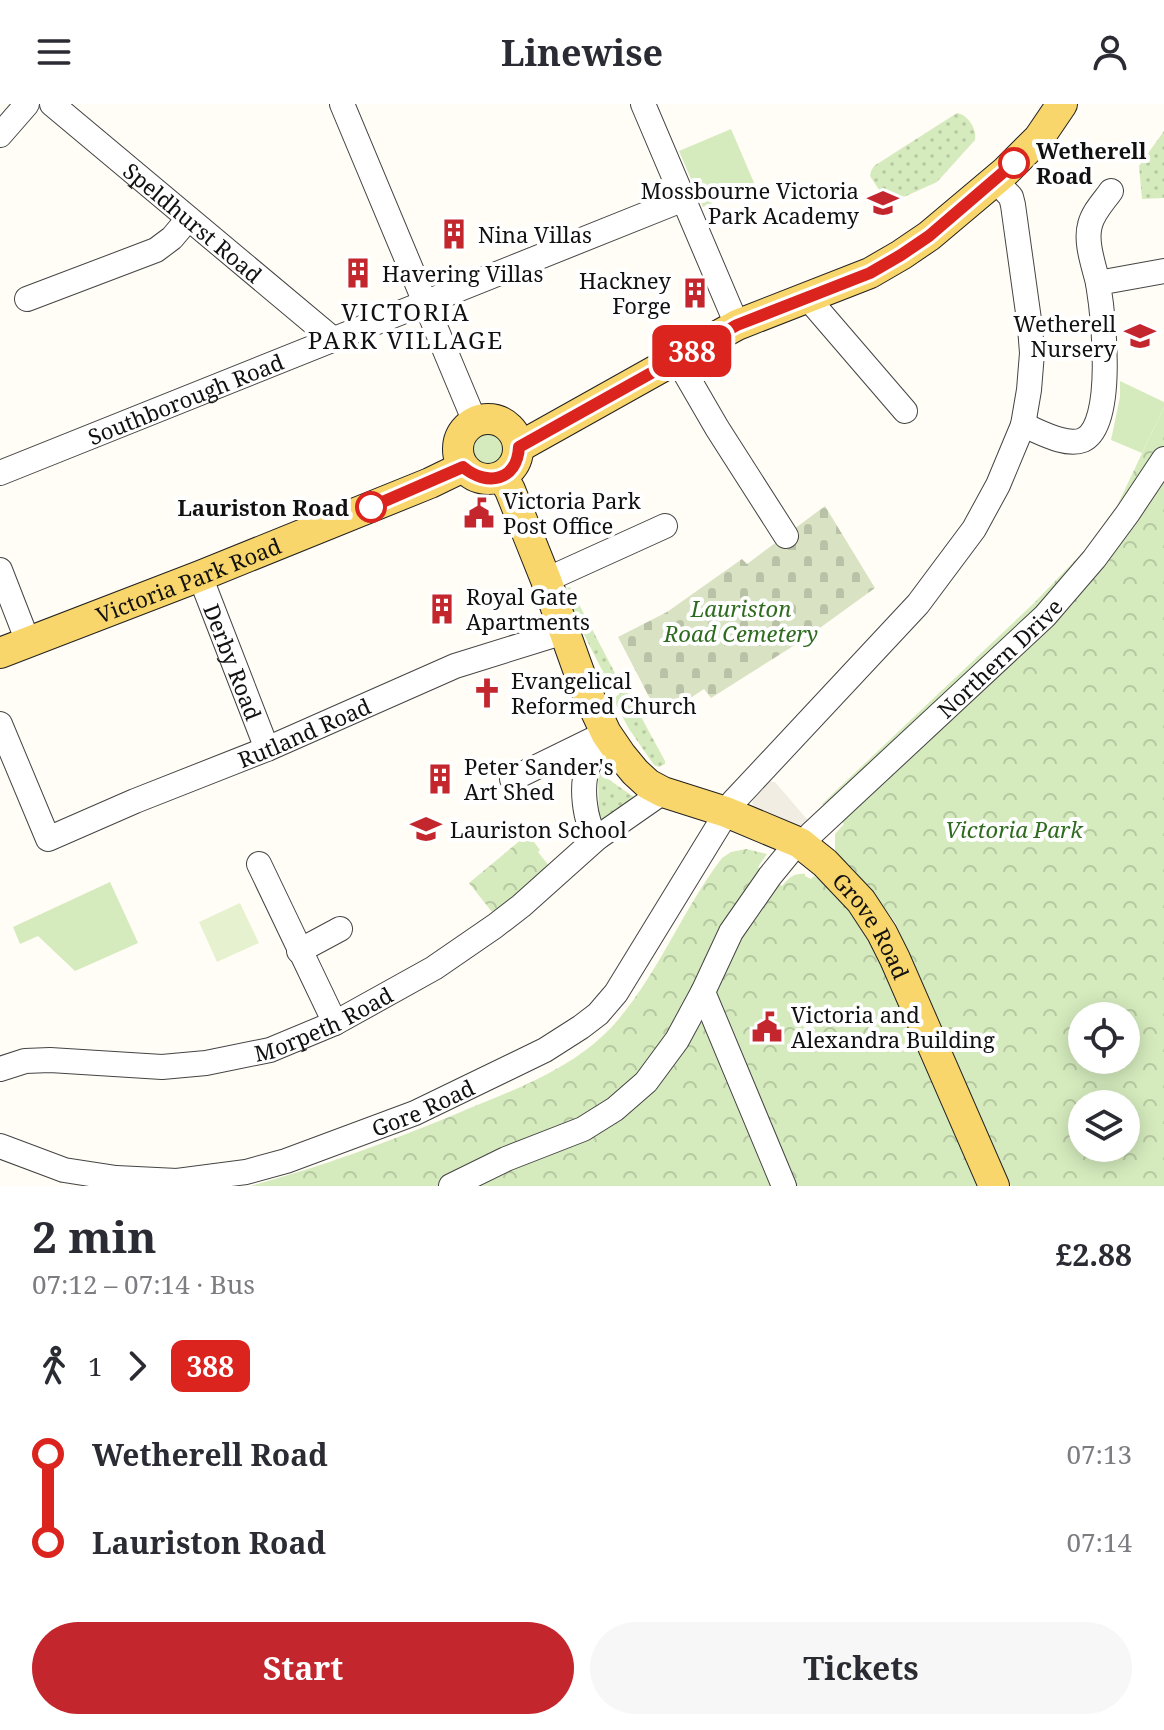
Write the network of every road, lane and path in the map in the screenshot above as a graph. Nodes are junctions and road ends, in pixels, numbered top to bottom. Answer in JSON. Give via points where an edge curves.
{"nodes":[{"id":1,"x":27,"y":104,"type":"edge"},
{"id":2,"x":52,"y":104,"type":"edge"},
{"id":3,"x":643,"y":104,"type":"edge"},
{"id":4,"x":1062,"y":104,"type":"edge"},
{"id":5,"x":346,"y":105,"type":"edge"},
{"id":6,"x":0,"y":135,"type":"edge"},
{"id":7,"x":995,"y":180,"type":"junction"},
{"id":8,"x":1111,"y":191,"type":"dead end"},
{"id":9,"x":684,"y":199,"type":"junction"},
{"id":10,"x":188,"y":219,"type":"junction"},
{"id":11,"x":1164,"y":271,"type":"edge"},
{"id":12,"x":1098,"y":283,"type":"junction"},
{"id":13,"x":806,"y":296,"type":"junction"},
{"id":14,"x":27,"y":299,"type":"dead end"},
{"id":15,"x":425,"y":301,"type":"junction"},
{"id":16,"x":737,"y":325,"type":"junction"},
{"id":17,"x":334,"y":340,"type":"junction"},
{"id":18,"x":677,"y":359,"type":"junction"},
{"id":19,"x":905,"y":411,"type":"dead end"},
{"id":20,"x":475,"y":422,"type":"junction"},
{"id":21,"x":1023,"y":425,"type":"junction"},
{"id":22,"x":519,"y":447,"type":"junction"},
{"id":23,"x":1164,"y":459,"type":"edge"},
{"id":24,"x":463,"y":467,"type":"junction"},
{"id":25,"x":0,"y":473,"type":"edge"},
{"id":26,"x":502,"y":476,"type":"junction"},
{"id":27,"x":665,"y":526,"type":"dead end"},
{"id":28,"x":786,"y":536,"type":"dead end"},
{"id":29,"x":0,"y":570,"type":"edge"},
{"id":30,"x":200,"y":576,"type":"junction"},
{"id":31,"x":546,"y":580,"type":"junction"},
{"id":32,"x":564,"y":632,"type":"junction"},
{"id":33,"x":28,"y":642,"type":"junction"},
{"id":34,"x":0,"y":653,"type":"edge"},
{"id":35,"x":0,"y":724,"type":"edge"},
{"id":36,"x":608,"y":736,"type":"junction"},
{"id":37,"x":267,"y":749,"type":"junction"},
{"id":38,"x":512,"y":779,"type":"dead end"},
{"id":39,"x":663,"y":792,"type":"junction"},
{"id":40,"x":726,"y":812,"type":"junction"},
{"id":41,"x":811,"y":834,"type":"dead end"},
{"id":42,"x":597,"y":838,"type":"junction"},
{"id":43,"x":788,"y":854,"type":"dead end"},
{"id":44,"x":259,"y":864,"type":"dead end"},
{"id":45,"x":340,"y":929,"type":"dead end"},
{"id":46,"x":299,"y":951,"type":"junction"},
{"id":47,"x":703,"y":992,"type":"junction"},
{"id":48,"x":335,"y":1023,"type":"junction"},
{"id":49,"x":0,"y":1069,"type":"edge"},
{"id":50,"x":0,"y":1146,"type":"edge"},
{"id":51,"x":191,"y":1183,"type":"edge"},
{"id":52,"x":451,"y":1186,"type":"edge"},
{"id":53,"x":784,"y":1186,"type":"edge"},
{"id":54,"x":994,"y":1186,"type":"edge"}],
"edges":[{"from":1,"to":6,"type":"street"},
{"from":2,"to":10,"type":"street","name":"Speldhurst Road"},
{"from":3,"to":9,"type":"street"},
{"from":4,"to":7,"type":"main road","via":[[1036,142]]},
{"from":5,"to":15,"type":"street"},
{"from":7,"to":13,"type":"main road","via":[[901,255],[870,273]]},
{"from":7,"to":21,"type":"street","via":[[1013,205],[1030,327]]},
{"from":8,"to":12,"type":"street","via":[[1088,236]]},
{"from":9,"to":15,"type":"street","name":"Southborough Road"},
{"from":9,"to":16,"type":"street"},
{"from":10,"to":14,"type":"street","via":[[156,250]]},
{"from":10,"to":17,"type":"street","name":"Speldhurst Road"},
{"from":11,"to":12,"type":"street"},
{"from":12,"to":21,"type":"street","via":[[1104,344],[1102,410],[1096,426],[1083,440],[1073,442]]},
{"from":13,"to":16,"type":"main road"},
{"from":13,"to":19,"type":"street"},
{"from":15,"to":17,"type":"street","name":"Southborough Road"},
{"from":15,"to":20,"type":"street"},
{"from":16,"to":18,"type":"main road"},
{"from":17,"to":25,"type":"street","name":"Southborough Road"},
{"from":18,"to":22,"type":"main road"},
{"from":18,"to":28,"type":"street"},
{"from":20,"to":22,"type":"main road","via":[[496,420],[506,425]]},
{"from":20,"to":24,"type":"main road","via":[[460,439]]},
{"from":21,"to":40,"type":"street","via":[[974,529],[918,604]]},
{"from":22,"to":26,"type":"main road","via":[[513,467]]},
{"from":23,"to":41,"type":"street","name":"Northern Drive","via":[[1094,559],[1045,616]]},
{"from":24,"to":26,"type":"main road","via":[[481,479]]},
{"from":24,"to":30,"type":"main road","name":"Victoria Park Road"},
{"from":26,"to":31,"type":"main road"},
{"from":27,"to":31,"type":"street"},
{"from":29,"to":33,"type":"street"},
{"from":30,"to":33,"type":"main road","name":"Victoria Park Road"},
{"from":30,"to":37,"type":"street","name":"Derby Road"},
{"from":31,"to":32,"type":"main road"},
{"from":32,"to":36,"type":"main road"},
{"from":32,"to":37,"type":"street","name":"Rutland Road","via":[[455,666]]},
{"from":33,"to":34,"type":"main road","name":"Victoria Park Road"},
{"from":35,"to":37,"type":"street","name":"Rutland Road","via":[[48,839]]},
{"from":36,"to":38,"type":"street"},
{"from":36,"to":39,"type":"main road","via":[[635,772]]},
{"from":36,"to":42,"type":"street","via":[[590,762],[585,785],[588,823]]},
{"from":39,"to":40,"type":"main road"},
{"from":39,"to":42,"type":"street","name":"Morpeth Road"},
{"from":40,"to":51,"type":"street","name":"Gore Road","via":[[616,993],[581,1027],[415,1113],[286,1161]]},
{"from":40,"to":54,"type":"main road","name":"Grove Road","via":[[800,843],[870,912]]},
{"from":42,"to":48,"type":"street","name":"Morpeth Road","via":[[495,926],[434,968]]},
{"from":43,"to":47,"type":"street","via":[[731,932]]},
{"from":44,"to":46,"type":"street"},
{"from":45,"to":46,"type":"street"},
{"from":46,"to":48,"type":"street"},
{"from":47,"to":52,"type":"street","via":[[659,1065],[615,1109],[583,1129]]},
{"from":47,"to":53,"type":"street"},
{"from":48,"to":49,"type":"street","name":"Morpeth Road","via":[[270,1050],[206,1063],[162,1067],[50,1060]]},
{"from":50,"to":51,"type":"street","name":"Gore Road","via":[[72,1172]]}]}
